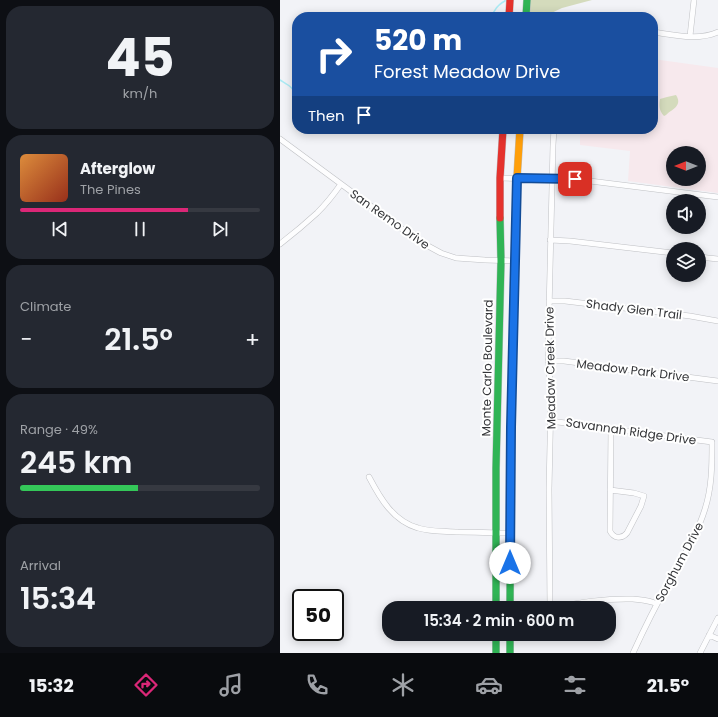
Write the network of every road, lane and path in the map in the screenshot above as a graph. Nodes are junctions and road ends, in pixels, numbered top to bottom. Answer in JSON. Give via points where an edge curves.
{"nodes":[{"id":1,"x":510,"y":0,"type":"edge"},
{"id":2,"x":527,"y":0,"type":"edge"},
{"id":3,"x":694,"y":0,"type":"edge"},
{"id":4,"x":509,"y":12,"type":"edge"},
{"id":5,"x":526,"y":12,"type":"edge"},
{"id":6,"x":718,"y":32,"type":"edge"},
{"id":7,"x":658,"y":33,"type":"edge"},
{"id":8,"x":690,"y":36,"type":"junction"},
{"id":9,"x":503,"y":134,"type":"edge"},
{"id":10,"x":520,"y":134,"type":"edge"},
{"id":11,"x":554,"y":134,"type":"edge"},
{"id":12,"x":280,"y":139,"type":"edge"},
{"id":13,"x":500,"y":178,"type":"junction"},
{"id":14,"x":517,"y":178,"type":"junction"},
{"id":15,"x":552,"y":179,"type":"junction"},
{"id":16,"x":341,"y":184,"type":"junction"},
{"id":17,"x":718,"y":198,"type":"edge"},
{"id":18,"x":550,"y":240,"type":"junction"},
{"id":19,"x":280,"y":244,"type":"edge"},
{"id":20,"x":666,"y":252,"type":"edge"},
{"id":21,"x":706,"y":258,"type":"edge"},
{"id":22,"x":718,"y":259,"type":"edge"},
{"id":23,"x":501,"y":261,"type":"junction"},
{"id":24,"x":515,"y":261,"type":"junction"},
{"id":25,"x":549,"y":301,"type":"junction"},
{"id":26,"x":718,"y":321,"type":"edge"},
{"id":27,"x":548,"y":361,"type":"junction"},
{"id":28,"x":718,"y":381,"type":"edge"},
{"id":29,"x":550,"y":420,"type":"junction"},
{"id":30,"x":611,"y":429,"type":"junction"},
{"id":31,"x":712,"y":442,"type":"joint"},
{"id":32,"x":369,"y":477,"type":"dead end"},
{"id":33,"x":610,"y":490,"type":"junction"},
{"id":34,"x":496,"y":533,"type":"junction"},
{"id":35,"x":510,"y":533,"type":"junction"},
{"id":36,"x":496,"y":601,"type":"edge"},
{"id":37,"x":510,"y":601,"type":"edge"},
{"id":38,"x":550,"y":601,"type":"edge"},
{"id":39,"x":594,"y":601,"type":"edge"},
{"id":40,"x":657,"y":604,"type":"junction"},
{"id":41,"x":718,"y":618,"type":"edge"},
{"id":42,"x":709,"y":635,"type":"junction"},
{"id":43,"x":718,"y":639,"type":"edge"},
{"id":44,"x":496,"y":641,"type":"edge"},
{"id":45,"x":510,"y":641,"type":"edge"},
{"id":46,"x":496,"y":653,"type":"edge"},
{"id":47,"x":510,"y":653,"type":"edge"},
{"id":48,"x":634,"y":653,"type":"edge"},
{"id":49,"x":700,"y":653,"type":"edge"}],
"edges":[{"from":1,"to":4,"type":"main road"},
{"from":2,"to":5,"type":"main road"},
{"from":3,"to":8,"type":"street"},
{"from":6,"to":8,"type":"street","via":[[704,37]]},
{"from":7,"to":8,"type":"street"},
{"from":9,"to":13,"type":"main road","name":"Monte Carlo Boulevard"},
{"from":10,"to":14,"type":"main road","name":"Monte Carlo Boulevard"},
{"from":11,"to":15,"type":"street","name":"Meadow Creek Drive"},
{"from":12,"to":16,"type":"street","name":"San Remo Drive"},
{"from":13,"to":14,"type":"street"},
{"from":13,"to":23,"type":"main road","name":"Monte Carlo Boulevard"},
{"from":14,"to":15,"type":"street"},
{"from":14,"to":24,"type":"main road","name":"Monte Carlo Boulevard"},
{"from":15,"to":17,"type":"street","via":[[589,180]]},
{"from":15,"to":18,"type":"street","name":"Meadow Creek Drive"},
{"from":16,"to":19,"type":"street","via":[[317,213]]},
{"from":16,"to":23,"type":"street","name":"San Remo Drive","via":[[417,240],[435,250],[456,258]]},
{"from":18,"to":20,"type":"street","via":[[570,240]]},
{"from":18,"to":25,"type":"street","name":"Meadow Creek Drive"},
{"from":21,"to":22,"type":"street"},
{"from":23,"to":24,"type":"street","name":"San Remo Drive"},
{"from":23,"to":34,"type":"main road","name":"Monte Carlo Boulevard"},
{"from":24,"to":35,"type":"main road","name":"Monte Carlo Boulevard"},
{"from":25,"to":26,"type":"street","name":"Shady Glen Trail"},
{"from":25,"to":27,"type":"street","name":"Meadow Creek Drive"},
{"from":27,"to":28,"type":"street","name":"Meadow Park Drive"},
{"from":27,"to":29,"type":"street","name":"Meadow Creek Drive"},
{"from":29,"to":30,"type":"street","name":"Savannah Ridge Drive"},
{"from":29,"to":38,"type":"street","name":"Meadow Creek Drive"},
{"from":30,"to":31,"type":"street","name":"Savannah Ridge Drive"},
{"from":30,"to":33,"type":"street"},
{"from":31,"to":40,"type":"street","name":"Sorghum Drive","via":[[711,476],[705,509],[693,539]]},
{"from":32,"to":34,"type":"street","via":[[390,510],[413,526],[433,530]]},
{"from":33,"to":33,"type":"street","via":[[610,531],[614,537],[621,538],[627,533],[644,496],[634,492]]},
{"from":34,"to":35,"type":"street"},
{"from":34,"to":36,"type":"main road","name":"Monte Carlo Boulevard"},
{"from":35,"to":37,"type":"main road","name":"Monte Carlo Boulevard"},
{"from":39,"to":40,"type":"street","via":[[644,600]]},
{"from":40,"to":48,"type":"street","name":"Sorghum Drive"},
{"from":41,"to":42,"type":"street"},
{"from":42,"to":43,"type":"street"},
{"from":42,"to":49,"type":"street"},
{"from":44,"to":46,"type":"main road"},
{"from":45,"to":47,"type":"main road"}]}
